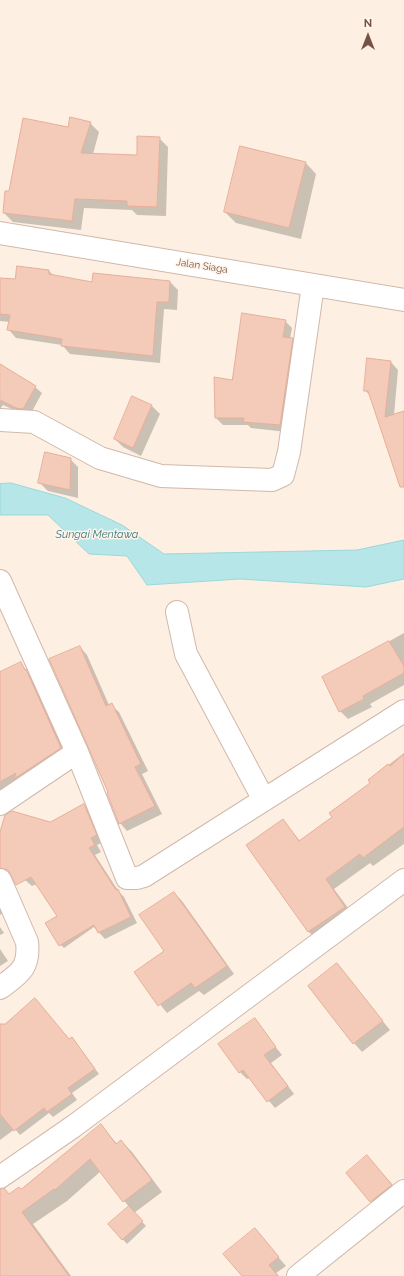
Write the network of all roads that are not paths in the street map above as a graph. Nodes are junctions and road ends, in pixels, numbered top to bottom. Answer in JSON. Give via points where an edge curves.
{"nodes":[{"id":1,"x":0,"y":233,"type":"edge"},
{"id":2,"x":313,"y":285,"type":"junction"},
{"id":3,"x":404,"y":300,"type":"edge"},
{"id":4,"x":0,"y":420,"type":"edge"},
{"id":5,"x":0,"y":581,"type":"edge"},
{"id":6,"x":177,"y":612,"type":"dead end"},
{"id":7,"x":404,"y":711,"type":"edge"},
{"id":8,"x":77,"y":752,"type":"junction"},
{"id":9,"x":264,"y":800,"type":"junction"},
{"id":10,"x":0,"y":804,"type":"edge"},
{"id":11,"x":0,"y":880,"type":"edge"},
{"id":12,"x":404,"y":880,"type":"edge"},
{"id":13,"x":0,"y":988,"type":"edge"},
{"id":14,"x":0,"y":1177,"type":"edge"},
{"id":15,"x":404,"y":1191,"type":"edge"},
{"id":16,"x":298,"y":1276,"type":"edge"}],
"edges":[{"from":1,"to":2,"type":"street","name":"Jalan Siaga"},
{"from":2,"to":3,"type":"street","name":"Jalan Siaga"},
{"from":2,"to":4,"type":"street","via":[[290,452],[283,475],[272,480],[161,476],[100,458],[34,422]]},
{"from":5,"to":8,"type":"street"},
{"from":6,"to":9,"type":"street","via":[[186,654]]},
{"from":7,"to":9,"type":"street"},
{"from":8,"to":9,"type":"street","via":[[127,878],[144,876]]},
{"from":8,"to":10,"type":"street"},
{"from":11,"to":13,"type":"street","via":[[28,942],[28,951],[27,963],[18,975]]},
{"from":12,"to":14,"type":"street","via":[[86,1117]]},
{"from":15,"to":16,"type":"street"}]}
